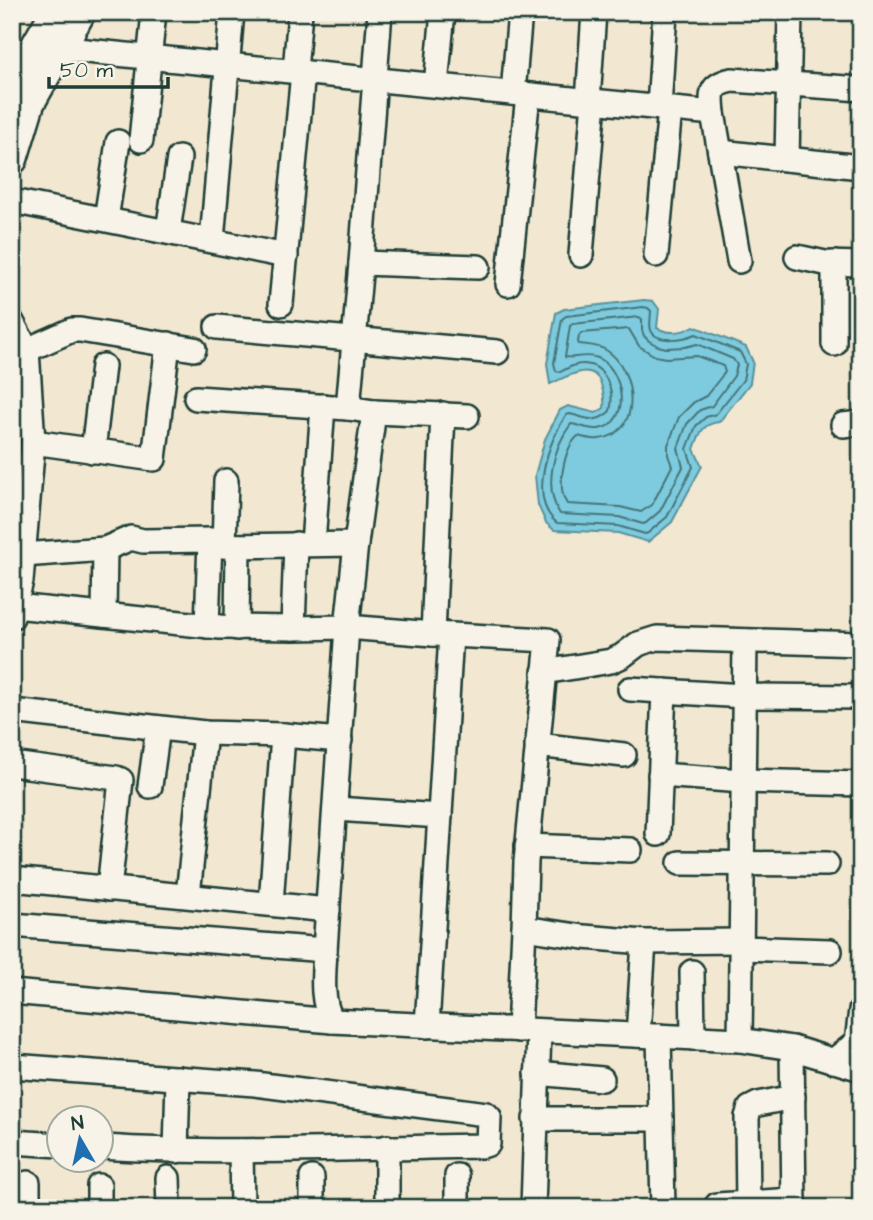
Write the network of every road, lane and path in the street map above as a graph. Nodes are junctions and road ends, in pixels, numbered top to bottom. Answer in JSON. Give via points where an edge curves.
{"nodes":[{"id":1,"x":56,"y":12,"type":"edge"},
{"id":2,"x":80,"y":12,"type":"edge"},
{"id":3,"x":154,"y":12,"type":"edge"},
{"id":4,"x":232,"y":12,"type":"edge"},
{"id":5,"x":300,"y":12,"type":"edge"},
{"id":6,"x":380,"y":12,"type":"edge"},
{"id":7,"x":443,"y":12,"type":"edge"},
{"id":8,"x":520,"y":12,"type":"edge"},
{"id":9,"x":594,"y":12,"type":"edge"},
{"id":10,"x":665,"y":12,"type":"edge"},
{"id":11,"x":790,"y":12,"type":"edge"},
{"id":12,"x":48,"y":47,"type":"junction"},
{"id":13,"x":149,"y":58,"type":"junction"},
{"id":14,"x":227,"y":65,"type":"junction"},
{"id":15,"x":299,"y":72,"type":"junction"},
{"id":16,"x":375,"y":79,"type":"junction"},
{"id":17,"x":789,"y":84,"type":"junction"},
{"id":18,"x":436,"y":85,"type":"junction"},
{"id":19,"x":861,"y":89,"type":"edge"},
{"id":20,"x":520,"y":94,"type":"junction"},
{"id":21,"x":12,"y":97,"type":"edge"},
{"id":22,"x":591,"y":101,"type":"junction"},
{"id":23,"x":665,"y":108,"type":"junction"},
{"id":24,"x":713,"y":113,"type":"junction"},
{"id":25,"x":141,"y":140,"type":"dead end"},
{"id":26,"x":118,"y":142,"type":"dead end"},
{"id":27,"x":719,"y":152,"type":"junction"},
{"id":28,"x":179,"y":158,"type":"dead end"},
{"id":29,"x":12,"y":159,"type":"edge"},
{"id":30,"x":786,"y":159,"type":"junction"},
{"id":31,"x":861,"y":167,"type":"edge"},
{"id":32,"x":12,"y":201,"type":"edge"},
{"id":33,"x":106,"y":219,"type":"junction"},
{"id":34,"x":168,"y":231,"type":"junction"},
{"id":35,"x":212,"y":240,"type":"junction"},
{"id":36,"x":581,"y":255,"type":"dead end"},
{"id":37,"x":656,"y":255,"type":"dead end"},
{"id":38,"x":286,"y":256,"type":"junction"},
{"id":39,"x":797,"y":257,"type":"dead end"},
{"id":40,"x":738,"y":261,"type":"dead end"},
{"id":41,"x":361,"y":263,"type":"junction"},
{"id":42,"x":834,"y":263,"type":"junction"},
{"id":43,"x":861,"y":264,"type":"edge"},
{"id":44,"x":478,"y":267,"type":"dead end"},
{"id":45,"x":508,"y":284,"type":"dead end"},
{"id":46,"x":281,"y":304,"type":"dead end"},
{"id":47,"x":12,"y":322,"type":"edge"},
{"id":48,"x":217,"y":327,"type":"dead end"},
{"id":49,"x":354,"y":339,"type":"junction"},
{"id":50,"x":168,"y":344,"type":"junction"},
{"id":51,"x":834,"y":344,"type":"dead end"},
{"id":52,"x":194,"y":349,"type":"dead end"},
{"id":53,"x":27,"y":351,"type":"junction"},
{"id":54,"x":497,"y":352,"type":"dead end"},
{"id":55,"x":103,"y":366,"type":"dead end"},
{"id":56,"x":196,"y":398,"type":"dead end"},
{"id":57,"x":323,"y":406,"type":"junction"},
{"id":58,"x":348,"y":408,"type":"junction"},
{"id":59,"x":374,"y":412,"type":"junction"},
{"id":60,"x":443,"y":414,"type":"junction"},
{"id":61,"x":467,"y":416,"type":"dead end"},
{"id":62,"x":33,"y":442,"type":"junction"},
{"id":63,"x":93,"y":451,"type":"junction"},
{"id":64,"x":226,"y":481,"type":"dead end"},
{"id":65,"x":224,"y":544,"type":"junction"},
{"id":66,"x":305,"y":544,"type":"junction"},
{"id":67,"x":356,"y":544,"type":"junction"},
{"id":68,"x":105,"y":549,"type":"junction"},
{"id":69,"x":18,"y":554,"type":"edge"},
{"id":70,"x":14,"y":611,"type":"edge"},
{"id":71,"x":104,"y":615,"type":"junction"},
{"id":72,"x":207,"y":626,"type":"junction"},
{"id":73,"x":347,"y":627,"type":"junction"},
{"id":74,"x":237,"y":628,"type":"junction"},
{"id":75,"x":293,"y":628,"type":"junction"},
{"id":76,"x":442,"y":634,"type":"junction"},
{"id":77,"x":745,"y":641,"type":"junction"},
{"id":78,"x":861,"y":644,"type":"edge"},
{"id":79,"x":544,"y":672,"type":"junction"},
{"id":80,"x":630,"y":689,"type":"dead end"},
{"id":81,"x":664,"y":691,"type":"junction"},
{"id":82,"x":744,"y":696,"type":"junction"},
{"id":83,"x":861,"y":698,"type":"edge"},
{"id":84,"x":12,"y":711,"type":"edge"},
{"id":85,"x":158,"y":728,"type":"junction"},
{"id":86,"x":205,"y":733,"type":"junction"},
{"id":87,"x":283,"y":736,"type":"junction"},
{"id":88,"x":340,"y":740,"type":"junction"},
{"id":89,"x":537,"y":746,"type":"junction"},
{"id":90,"x":624,"y":755,"type":"dead end"},
{"id":91,"x":12,"y":764,"type":"edge"},
{"id":92,"x":660,"y":775,"type":"junction"},
{"id":93,"x":743,"y":781,"type":"junction"},
{"id":94,"x":861,"y":784,"type":"edge"},
{"id":95,"x":150,"y":786,"type":"dead end"},
{"id":96,"x":336,"y":809,"type":"junction"},
{"id":97,"x":440,"y":816,"type":"junction"},
{"id":98,"x":658,"y":834,"type":"dead end"},
{"id":99,"x":527,"y":846,"type":"junction"},
{"id":100,"x":630,"y":850,"type":"dead end"},
{"id":101,"x":680,"y":863,"type":"dead end"},
{"id":102,"x":742,"y":864,"type":"junction"},
{"id":103,"x":827,"y":864,"type":"dead end"},
{"id":104,"x":12,"y":879,"type":"edge"},
{"id":105,"x":109,"y":888,"type":"junction"},
{"id":106,"x":188,"y":895,"type":"junction"},
{"id":107,"x":271,"y":904,"type":"junction"},
{"id":108,"x":328,"y":910,"type":"junction"},
{"id":109,"x":12,"y":925,"type":"edge"},
{"id":110,"x":524,"y":928,"type":"junction"},
{"id":111,"x":644,"y":942,"type":"junction"},
{"id":112,"x":741,"y":945,"type":"junction"},
{"id":113,"x":325,"y":950,"type":"junction"},
{"id":114,"x":830,"y":951,"type":"dead end"},
{"id":115,"x":692,"y":972,"type":"dead end"},
{"id":116,"x":12,"y":992,"type":"edge"},
{"id":117,"x":861,"y":1010,"type":"edge"},
{"id":118,"x":332,"y":1021,"type":"junction"},
{"id":119,"x":427,"y":1026,"type":"junction"},
{"id":120,"x":529,"y":1030,"type":"junction"},
{"id":121,"x":649,"y":1036,"type":"junction"},
{"id":122,"x":693,"y":1038,"type":"junction"},
{"id":123,"x":740,"y":1040,"type":"junction"},
{"id":124,"x":859,"y":1040,"type":"edge"},
{"id":125,"x":792,"y":1048,"type":"junction"},
{"id":126,"x":833,"y":1061,"type":"junction"},
{"id":127,"x":12,"y":1066,"type":"edge"},
{"id":128,"x":861,"y":1069,"type":"edge"},
{"id":129,"x":537,"y":1073,"type":"junction"},
{"id":130,"x":178,"y":1078,"type":"junction"},
{"id":131,"x":602,"y":1079,"type":"dead end"},
{"id":132,"x":793,"y":1097,"type":"junction"},
{"id":133,"x":536,"y":1119,"type":"junction"},
{"id":134,"x":661,"y":1119,"type":"junction"},
{"id":135,"x":12,"y":1142,"type":"edge"},
{"id":136,"x":46,"y":1144,"type":"edge"},
{"id":137,"x":387,"y":1147,"type":"junction"},
{"id":138,"x":116,"y":1148,"type":"edge"},
{"id":139,"x":176,"y":1151,"type":"junction"},
{"id":140,"x":241,"y":1152,"type":"junction"},
{"id":141,"x":457,"y":1176,"type":"dead end"},
{"id":142,"x":167,"y":1178,"type":"dead end"},
{"id":143,"x":312,"y":1178,"type":"dead end"},
{"id":144,"x":28,"y":1183,"type":"dead end"},
{"id":145,"x":794,"y":1204,"type":"edge"},
{"id":146,"x":717,"y":1205,"type":"dead end"},
{"id":147,"x":748,"y":1205,"type":"edge"},
{"id":148,"x":28,"y":1208,"type":"edge"},
{"id":149,"x":169,"y":1208,"type":"edge"},
{"id":150,"x":242,"y":1208,"type":"edge"},
{"id":151,"x":312,"y":1208,"type":"edge"},
{"id":152,"x":387,"y":1208,"type":"edge"},
{"id":153,"x":457,"y":1208,"type":"edge"},
{"id":154,"x":533,"y":1208,"type":"edge"},
{"id":155,"x":663,"y":1208,"type":"edge"}],
"edges":[{"from":1,"to":12,"type":"main road"},
{"from":2,"to":12,"type":"main road"},
{"from":3,"to":13,"type":"street"},
{"from":4,"to":14,"type":"street"},
{"from":5,"to":15,"type":"street"},
{"from":6,"to":16,"type":"street"},
{"from":7,"to":18,"type":"street"},
{"from":8,"to":20,"type":"street"},
{"from":9,"to":22,"type":"street"},
{"from":10,"to":23,"type":"street"},
{"from":11,"to":17,"type":"street"},
{"from":12,"to":13,"type":"street"},
{"from":12,"to":21,"type":"main road","via":[[17,80]]},
{"from":12,"to":29,"type":"main road"},
{"from":13,"to":14,"type":"street"},
{"from":13,"to":25,"type":"street"},
{"from":14,"to":15,"type":"street"},
{"from":14,"to":35,"type":"street"},
{"from":15,"to":16,"type":"street"},
{"from":15,"to":38,"type":"street"},
{"from":16,"to":18,"type":"street"},
{"from":16,"to":41,"type":"street"},
{"from":17,"to":19,"type":"street"},
{"from":17,"to":24,"type":"street","via":[[720,83],[713,89]]},
{"from":17,"to":30,"type":"street"},
{"from":18,"to":20,"type":"street"},
{"from":20,"to":22,"type":"street"},
{"from":20,"to":45,"type":"street"},
{"from":22,"to":23,"type":"street"},
{"from":22,"to":36,"type":"street"},
{"from":23,"to":24,"type":"street"},
{"from":23,"to":37,"type":"street"},
{"from":24,"to":27,"type":"street"},
{"from":26,"to":33,"type":"street"},
{"from":27,"to":30,"type":"street"},
{"from":27,"to":40,"type":"street"},
{"from":28,"to":34,"type":"street"},
{"from":30,"to":31,"type":"street"},
{"from":32,"to":33,"type":"street"},
{"from":33,"to":34,"type":"street"},
{"from":34,"to":35,"type":"street"},
{"from":35,"to":38,"type":"street"},
{"from":38,"to":46,"type":"street"},
{"from":39,"to":42,"type":"street"},
{"from":41,"to":44,"type":"street"},
{"from":41,"to":49,"type":"street"},
{"from":42,"to":43,"type":"street"},
{"from":42,"to":51,"type":"street"},
{"from":47,"to":53,"type":"street"},
{"from":48,"to":49,"type":"street"},
{"from":49,"to":54,"type":"street"},
{"from":49,"to":58,"type":"street"},
{"from":50,"to":52,"type":"street"},
{"from":50,"to":53,"type":"street","via":[[72,330]]},
{"from":50,"to":63,"type":"street","via":[[153,459]]},
{"from":53,"to":62,"type":"street"},
{"from":55,"to":63,"type":"street"},
{"from":56,"to":57,"type":"street"},
{"from":57,"to":58,"type":"street"},
{"from":57,"to":66,"type":"street"},
{"from":58,"to":59,"type":"street"},
{"from":59,"to":60,"type":"street"},
{"from":59,"to":67,"type":"street"},
{"from":60,"to":61,"type":"street"},
{"from":60,"to":76,"type":"street"},
{"from":62,"to":63,"type":"street"},
{"from":62,"to":69,"type":"street"},
{"from":64,"to":65,"type":"street"},
{"from":65,"to":66,"type":"street"},
{"from":65,"to":68,"type":"street","via":[[131,538]]},
{"from":65,"to":72,"type":"street"},
{"from":65,"to":74,"type":"street"},
{"from":66,"to":67,"type":"street"},
{"from":66,"to":75,"type":"street"},
{"from":67,"to":73,"type":"street"},
{"from":68,"to":69,"type":"street"},
{"from":68,"to":71,"type":"street"},
{"from":69,"to":70,"type":"street","via":[[21,581]]},
{"from":70,"to":71,"type":"street"},
{"from":71,"to":72,"type":"street"},
{"from":72,"to":74,"type":"street"},
{"from":73,"to":75,"type":"street"},
{"from":73,"to":76,"type":"street"},
{"from":73,"to":88,"type":"street"},
{"from":74,"to":75,"type":"street"},
{"from":76,"to":79,"type":"street","via":[[548,640]]},
{"from":76,"to":97,"type":"street"},
{"from":77,"to":78,"type":"street"},
{"from":77,"to":79,"type":"street","via":[[657,638],[611,661]]},
{"from":77,"to":82,"type":"street"},
{"from":79,"to":89,"type":"street"},
{"from":80,"to":81,"type":"street"},
{"from":81,"to":82,"type":"street"},
{"from":81,"to":92,"type":"street"},
{"from":82,"to":83,"type":"street"},
{"from":82,"to":93,"type":"street"},
{"from":84,"to":85,"type":"street"},
{"from":85,"to":86,"type":"street"},
{"from":85,"to":95,"type":"street"},
{"from":86,"to":87,"type":"street"},
{"from":86,"to":106,"type":"street"},
{"from":87,"to":88,"type":"street"},
{"from":87,"to":107,"type":"street"},
{"from":88,"to":96,"type":"street"},
{"from":89,"to":90,"type":"street"},
{"from":89,"to":99,"type":"street"},
{"from":91,"to":105,"type":"street","via":[[121,780]]},
{"from":92,"to":93,"type":"street"},
{"from":92,"to":98,"type":"street"},
{"from":93,"to":94,"type":"street"},
{"from":93,"to":102,"type":"street"},
{"from":96,"to":97,"type":"street"},
{"from":96,"to":108,"type":"street"},
{"from":97,"to":119,"type":"street"},
{"from":99,"to":100,"type":"street"},
{"from":99,"to":110,"type":"street"},
{"from":101,"to":102,"type":"street"},
{"from":102,"to":103,"type":"street"},
{"from":102,"to":112,"type":"street"},
{"from":104,"to":105,"type":"street"},
{"from":105,"to":106,"type":"street"},
{"from":106,"to":107,"type":"street"},
{"from":107,"to":108,"type":"street"},
{"from":108,"to":113,"type":"street"},
{"from":109,"to":113,"type":"street"},
{"from":110,"to":111,"type":"street"},
{"from":110,"to":120,"type":"street"},
{"from":111,"to":112,"type":"street"},
{"from":111,"to":121,"type":"street"},
{"from":112,"to":114,"type":"street"},
{"from":112,"to":123,"type":"street"},
{"from":113,"to":118,"type":"street","via":[[323,995]]},
{"from":115,"to":122,"type":"street"},
{"from":116,"to":118,"type":"street"},
{"from":117,"to":124,"type":"street"},
{"from":118,"to":119,"type":"street"},
{"from":119,"to":120,"type":"street"},
{"from":120,"to":121,"type":"street"},
{"from":120,"to":129,"type":"street"},
{"from":121,"to":122,"type":"street"},
{"from":121,"to":134,"type":"street"},
{"from":122,"to":123,"type":"street"},
{"from":123,"to":125,"type":"street"},
{"from":124,"to":126,"type":"street"},
{"from":125,"to":126,"type":"street"},
{"from":125,"to":132,"type":"street"},
{"from":126,"to":128,"type":"street"},
{"from":127,"to":130,"type":"street"},
{"from":129,"to":131,"type":"street"},
{"from":129,"to":133,"type":"street"},
{"from":130,"to":137,"type":"street","via":[[489,1115],[485,1146]]},
{"from":130,"to":139,"type":"street"},
{"from":132,"to":145,"type":"street"},
{"from":132,"to":147,"type":"street","via":[[750,1108]]},
{"from":133,"to":134,"type":"street"},
{"from":133,"to":154,"type":"street"},
{"from":134,"to":155,"type":"street"},
{"from":135,"to":136,"type":"street"},
{"from":137,"to":140,"type":"street"},
{"from":137,"to":152,"type":"street"},
{"from":138,"to":139,"type":"street"},
{"from":139,"to":140,"type":"street"},
{"from":140,"to":150,"type":"street"},
{"from":141,"to":153,"type":"street"},
{"from":142,"to":149,"type":"street"},
{"from":143,"to":151,"type":"street"},
{"from":144,"to":148,"type":"street"},
{"from":145,"to":147,"type":"street"},
{"from":146,"to":147,"type":"street"}]}
